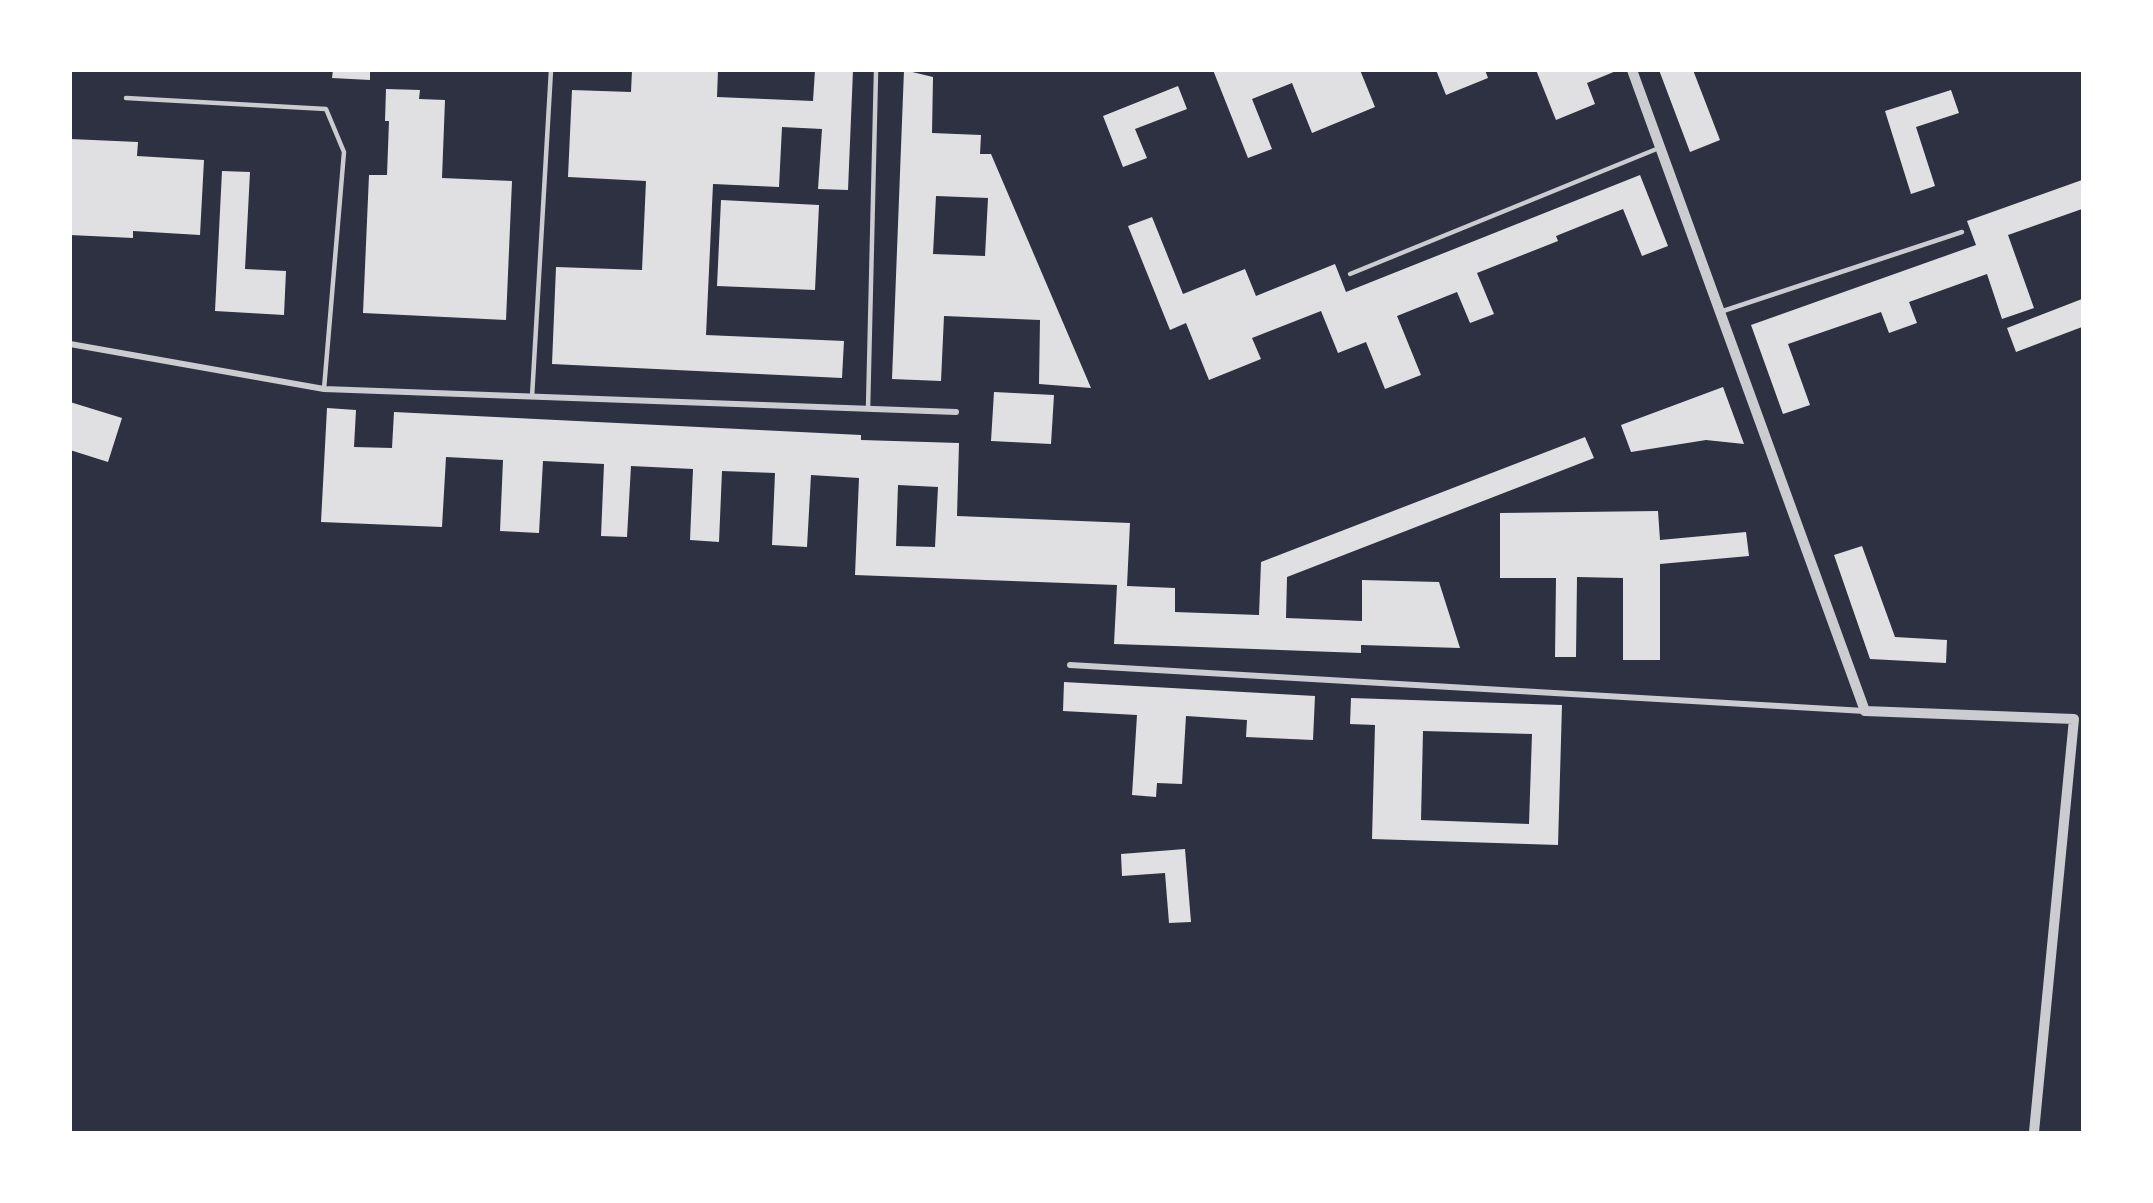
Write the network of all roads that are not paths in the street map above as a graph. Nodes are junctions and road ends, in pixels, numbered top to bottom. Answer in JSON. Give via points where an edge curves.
{"nodes":[{"id":1,"x":551,"y":70,"type":"edge"},
{"id":2,"x":1632,"y":70,"type":"edge"},
{"id":3,"x":876,"y":72,"type":"edge"},
{"id":4,"x":126,"y":98,"type":"dead end"},
{"id":5,"x":1660,"y":148,"type":"junction"},
{"id":6,"x":1962,"y":232,"type":"dead end"},
{"id":7,"x":1350,"y":274,"type":"dead end"},
{"id":8,"x":1720,"y":312,"type":"junction"},
{"id":9,"x":70,"y":344,"type":"edge"},
{"id":10,"x":324,"y":389,"type":"junction"},
{"id":11,"x":531,"y":396,"type":"junction"},
{"id":12,"x":868,"y":409,"type":"junction"},
{"id":13,"x":956,"y":412,"type":"dead end"},
{"id":14,"x":1070,"y":665,"type":"dead end"},
{"id":15,"x":1865,"y":711,"type":"junction"},
{"id":16,"x":2078,"y":719,"type":"edge"},
{"id":17,"x":2034,"y":1132,"type":"edge"}],
"edges":[{"from":1,"to":11,"type":"lane"},
{"from":2,"to":5,"type":"street"},
{"from":3,"to":12,"type":"lane"},
{"from":4,"to":10,"type":"lane","via":[[326,109],[344,152]]},
{"from":5,"to":7,"type":"lane"},
{"from":5,"to":8,"type":"street"},
{"from":6,"to":8,"type":"lane"},
{"from":8,"to":15,"type":"street"},
{"from":9,"to":10,"type":"street"},
{"from":10,"to":11,"type":"street"},
{"from":11,"to":12,"type":"street"},
{"from":12,"to":13,"type":"street"},
{"from":14,"to":15,"type":"street"},
{"from":15,"to":16,"type":"street"},
{"from":16,"to":17,"type":"street"}]}
